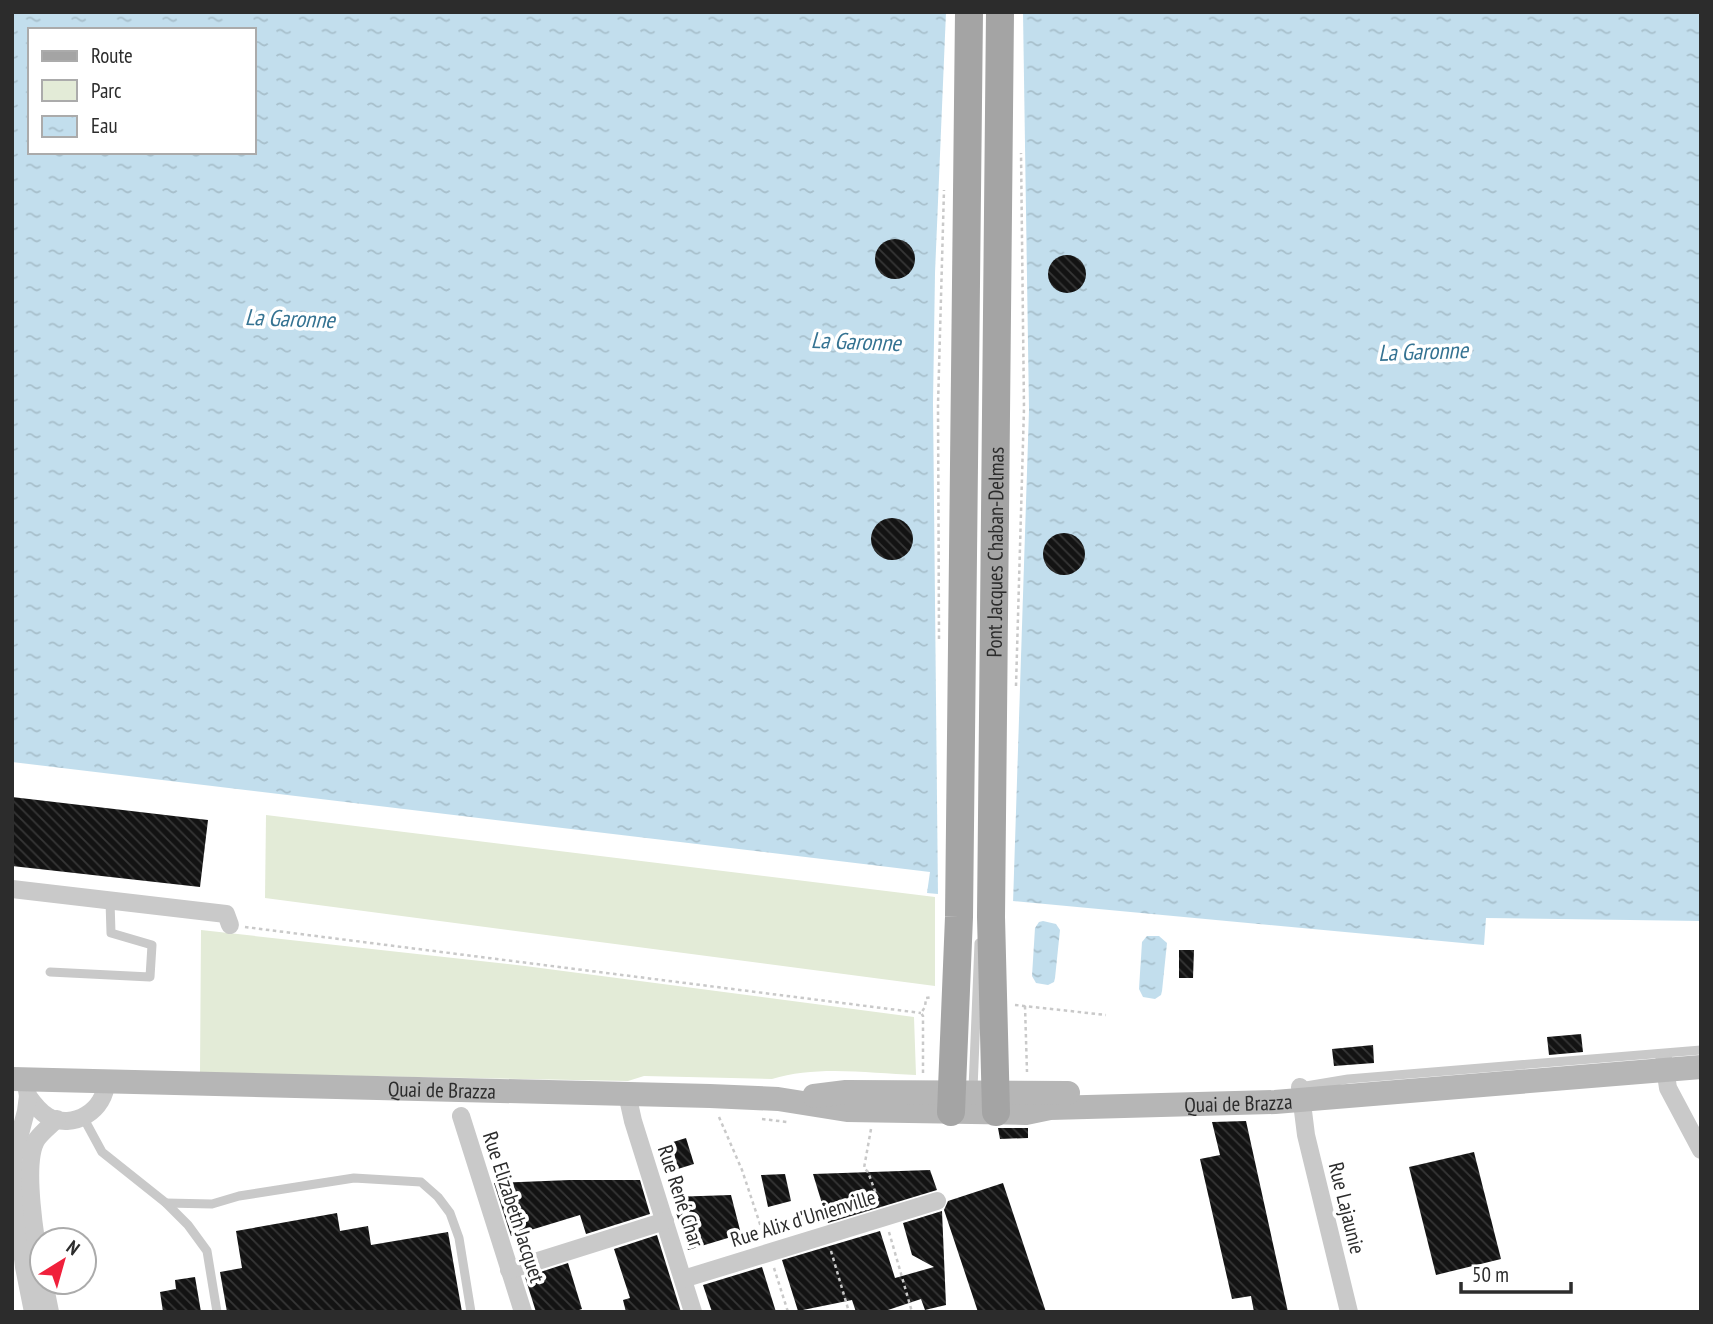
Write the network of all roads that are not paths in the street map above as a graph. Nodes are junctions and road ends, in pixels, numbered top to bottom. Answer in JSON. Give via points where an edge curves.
{"nodes":[{"id":1,"x":968,"y":12,"type":"edge"},
{"id":2,"x":979,"y":12,"type":"edge"},
{"id":3,"x":990,"y":12,"type":"edge"},
{"id":4,"x":1000,"y":12,"type":"edge"},
{"id":5,"x":988,"y":122,"type":"dead end"},
{"id":6,"x":988,"y":136,"type":"dead end"},
{"id":7,"x":988,"y":191,"type":"dead end"},
{"id":8,"x":988,"y":205,"type":"dead end"},
{"id":9,"x":987,"y":247,"type":"dead end"},
{"id":10,"x":987,"y":274,"type":"dead end"},
{"id":11,"x":971,"y":791,"type":"dead end"},
{"id":12,"x":971,"y":805,"type":"dead end"},
{"id":13,"x":970,"y":833,"type":"dead end"},
{"id":14,"x":12,"y":889,"type":"edge"},
{"id":15,"x":981,"y":889,"type":"dead end"},
{"id":16,"x":110,"y":901,"type":"junction"},
{"id":17,"x":975,"y":924,"type":"junction"},
{"id":18,"x":230,"y":925,"type":"road end"},
{"id":19,"x":50,"y":972,"type":"dead end"},
{"id":20,"x":1701,"y":1050,"type":"edge"},
{"id":21,"x":1701,"y":1057,"type":"edge"},
{"id":22,"x":1701,"y":1067,"type":"edge"},
{"id":23,"x":1665,"y":1073,"type":"junction"},
{"id":24,"x":1701,"y":1073,"type":"edge"},
{"id":25,"x":106,"y":1081,"type":"junction"},
{"id":26,"x":22,"y":1085,"type":"edge"},
{"id":27,"x":627,"y":1094,"type":"junction"},
{"id":28,"x":1301,"y":1102,"type":"junction"},
{"id":29,"x":973,"y":1103,"type":"junction"},
{"id":30,"x":461,"y":1116,"type":"dead end"},
{"id":31,"x":83,"y":1117,"type":"junction"},
{"id":32,"x":57,"y":1119,"type":"junction"},
{"id":33,"x":1701,"y":1150,"type":"edge"},
{"id":34,"x":937,"y":1201,"type":"dead end"},
{"id":35,"x":166,"y":1203,"type":"junction"},
{"id":36,"x":665,"y":1221,"type":"junction"},
{"id":37,"x":37,"y":1226,"type":"edge"},
{"id":38,"x":509,"y":1270,"type":"junction"},
{"id":39,"x":683,"y":1279,"type":"junction"},
{"id":40,"x":33,"y":1312,"type":"edge"},
{"id":41,"x":217,"y":1312,"type":"edge"},
{"id":42,"x":471,"y":1312,"type":"edge"},
{"id":43,"x":523,"y":1312,"type":"edge"},
{"id":44,"x":694,"y":1312,"type":"edge"},
{"id":45,"x":1349,"y":1312,"type":"edge"}],
"edges":[{"from":1,"to":17,"type":"main road","name":"Pont Jacques Chaban-Delmas"},
{"from":2,"to":11,"type":"lane"},
{"from":3,"to":5,"type":"lane"},
{"from":4,"to":17,"type":"main road","name":"Pont Jacques Chaban-Delmas"},
{"from":6,"to":7,"type":"lane"},
{"from":8,"to":9,"type":"lane"},
{"from":10,"to":15,"type":"lane"},
{"from":12,"to":13,"type":"lane"},
{"from":14,"to":16,"type":"street"},
{"from":16,"to":18,"type":"street","via":[[226,914]]},
{"from":16,"to":19,"type":"lane","via":[[111,933],[152,945],[150,977]]},
{"from":17,"to":29,"type":"main road","name":"Pont Jacques Chaban-Delmas"},
{"from":17,"to":29,"type":"main road","name":"Pont Jacques Chaban-Delmas"},
{"from":17,"to":29,"type":"lane"},
{"from":20,"to":28,"type":"lane","via":[[1348,1079]]},
{"from":21,"to":23,"type":"main road","name":"Quai de Brazza"},
{"from":22,"to":23,"type":"main road","name":"Quai de Brazza"},
{"from":23,"to":24,"type":"lane"},
{"from":23,"to":28,"type":"main road","name":"Quai de Brazza"},
{"from":23,"to":33,"type":"street"},
{"from":25,"to":26,"type":"main road","name":"Quai de Brazza"},
{"from":25,"to":27,"type":"main road","name":"Quai de Brazza"},
{"from":25,"to":31,"type":"street","via":[[104,1098]]},
{"from":26,"to":32,"type":"street","via":[[47,1116]]},
{"from":26,"to":40,"type":"street","via":[[26,1111],[13,1161],[13,1186]]},
{"from":27,"to":29,"type":"main road","name":"Quai de Brazza","via":[[778,1099],[846,1092]]},
{"from":27,"to":36,"type":"street","name":"Rue René Char"},
{"from":28,"to":29,"type":"main road","name":"Quai de Brazza"},
{"from":28,"to":29,"type":"main road","name":"Quai de Brazza","via":[[1050,1108],[1026,1113]]},
{"from":28,"to":45,"type":"street","name":"Rue Lajaunie"},
{"from":30,"to":38,"type":"street","name":"Rue Elizabeth Jacquet"},
{"from":31,"to":32,"type":"street"},
{"from":31,"to":35,"type":"lane","via":[[102,1152]]},
{"from":32,"to":37,"type":"street","via":[[37,1138],[32,1152]]},
{"from":34,"to":39,"type":"street","name":"Rue Alix d'Unienville"},
{"from":35,"to":41,"type":"lane","via":[[207,1251]]},
{"from":35,"to":42,"type":"lane","via":[[212,1204],[354,1178],[421,1182],[450,1213]]},
{"from":36,"to":38,"type":"street"},
{"from":36,"to":39,"type":"street","name":"Rue René Char"},
{"from":38,"to":43,"type":"street","name":"Rue Elizabeth Jacquet"},
{"from":39,"to":44,"type":"street","name":"Rue René Char"}]}
